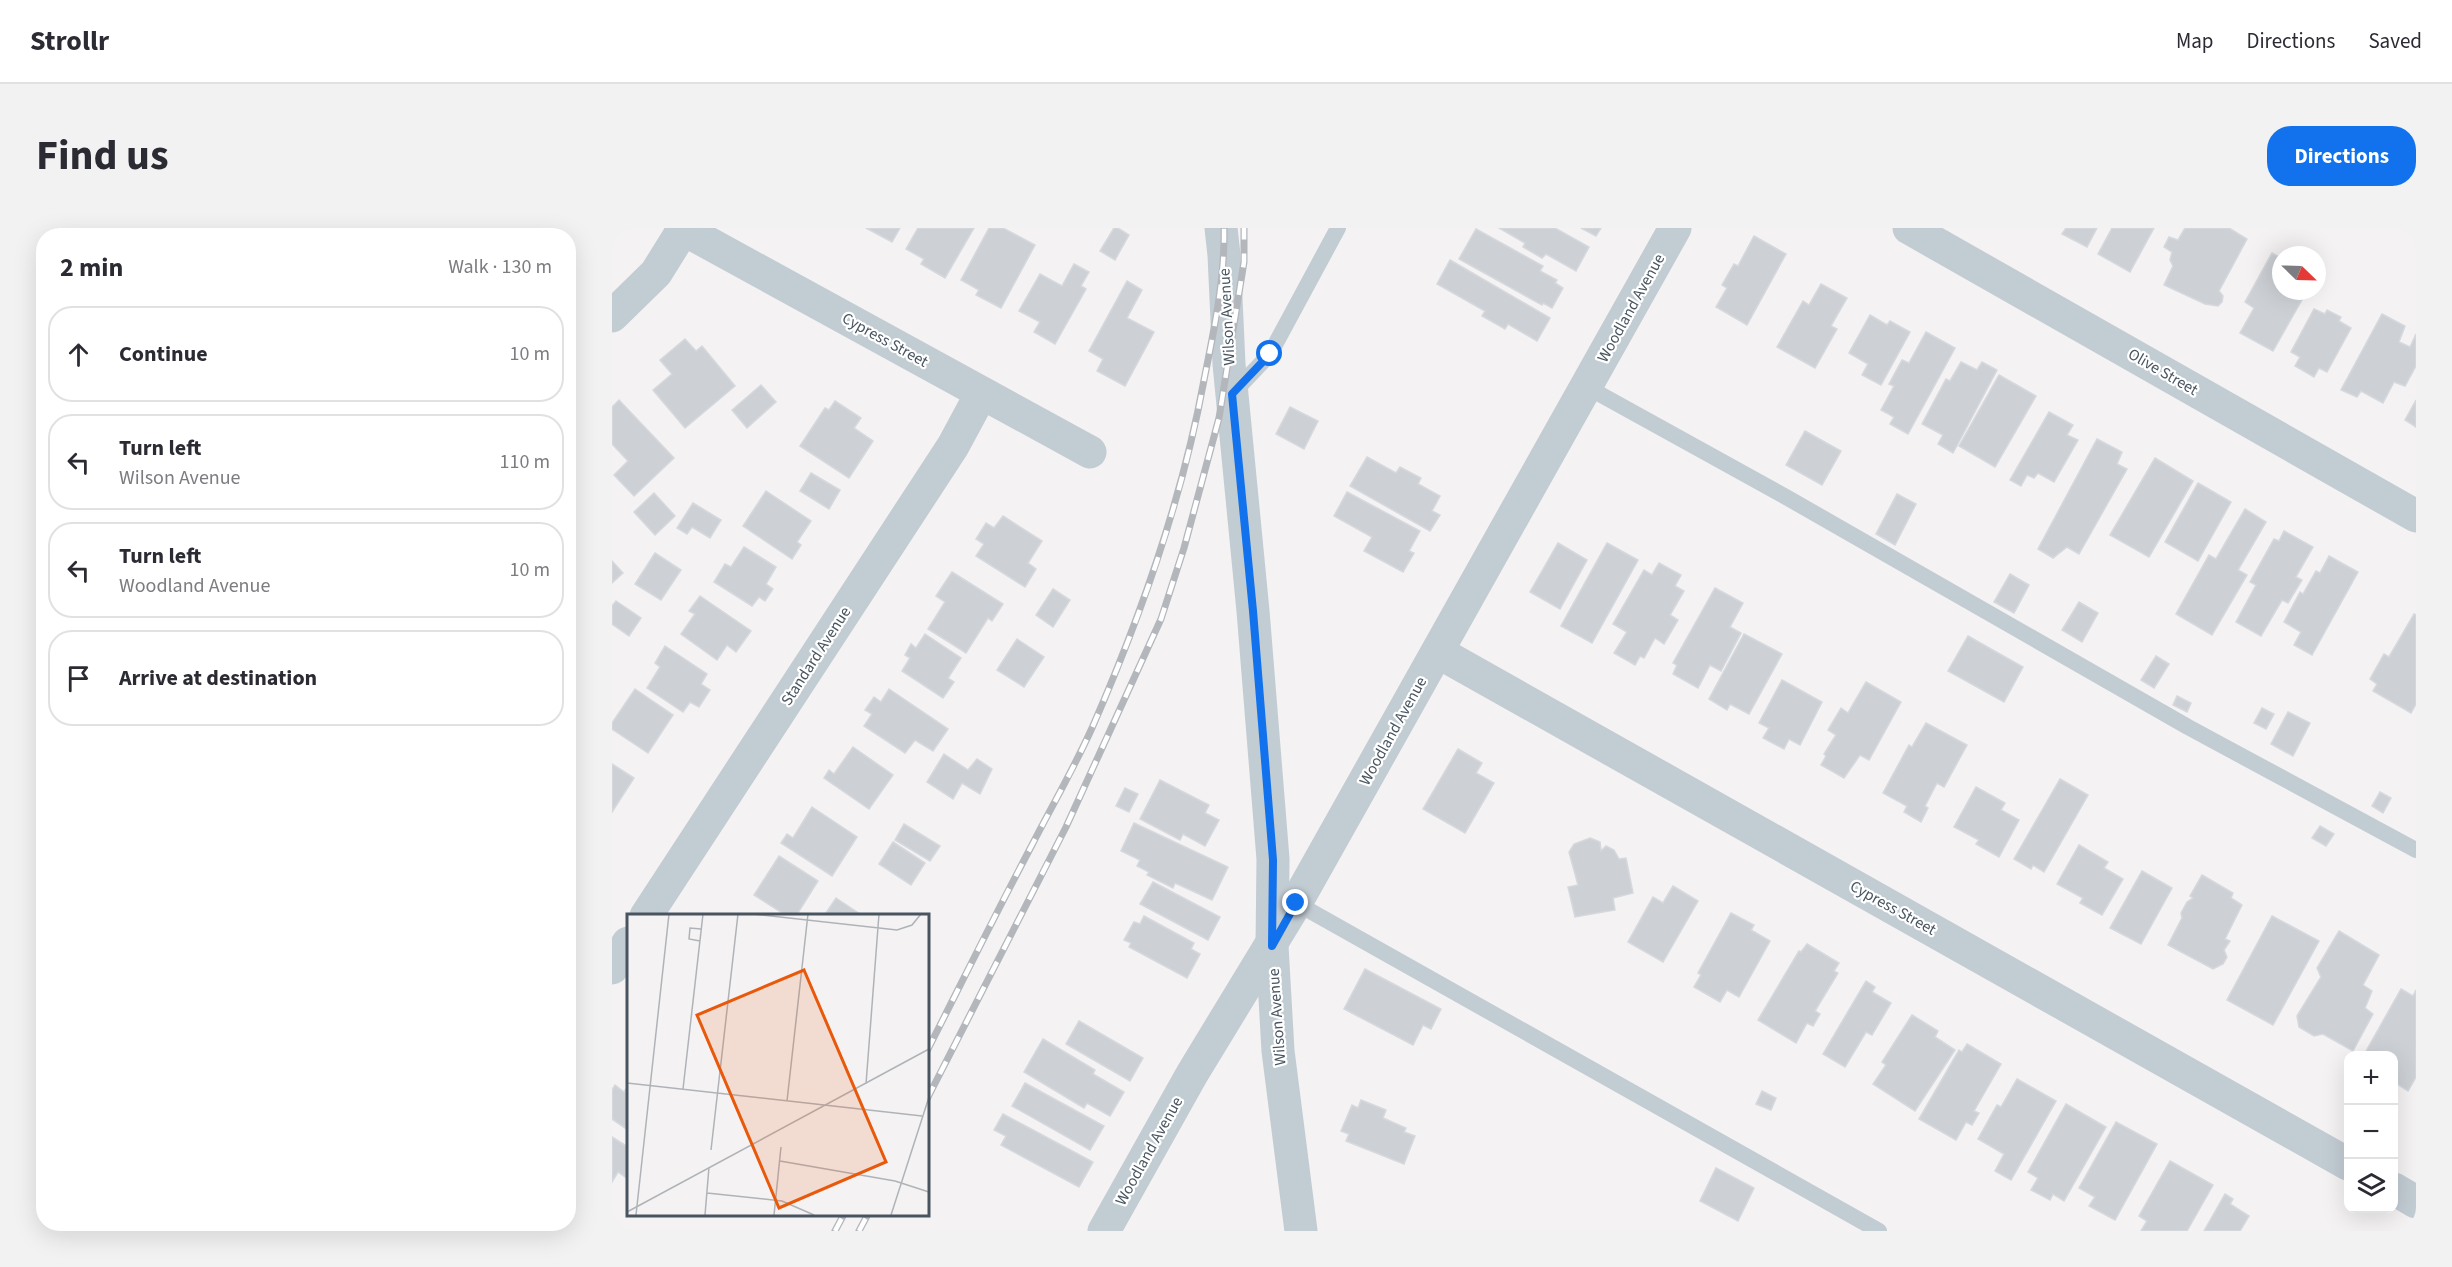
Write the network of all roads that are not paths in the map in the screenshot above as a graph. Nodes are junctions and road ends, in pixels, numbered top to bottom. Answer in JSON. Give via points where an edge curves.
{"nodes":[{"id":1,"x":682,"y":228,"type":"edge"},
{"id":2,"x":1221,"y":228,"type":"edge"},
{"id":3,"x":1338,"y":228,"type":"edge"},
{"id":4,"x":1676,"y":228,"type":"edge"},
{"id":5,"x":1909,"y":228,"type":"edge"},
{"id":6,"x":612,"y":316,"type":"edge"},
{"id":7,"x":1587,"y":387,"type":"junction"},
{"id":8,"x":981,"y":394,"type":"junction"},
{"id":9,"x":1232,"y":394,"type":"junction"},
{"id":10,"x":1090,"y":452,"type":"dead end"},
{"id":11,"x":2416,"y":516,"type":"edge"},
{"id":12,"x":1438,"y":652,"type":"junction"},
{"id":13,"x":2416,"y":850,"type":"edge"},
{"id":14,"x":1296,"y":903,"type":"junction"},
{"id":15,"x":647,"y":914,"type":"edge"},
{"id":16,"x":627,"y":945,"type":"edge"},
{"id":17,"x":1272,"y":946,"type":"junction"},
{"id":18,"x":612,"y":968,"type":"edge"},
{"id":19,"x":2344,"y":1161,"type":"edge"},
{"id":20,"x":2398,"y":1191,"type":"edge"},
{"id":21,"x":2416,"y":1202,"type":"edge"},
{"id":22,"x":1104,"y":1231,"type":"edge"},
{"id":23,"x":1301,"y":1231,"type":"edge"},
{"id":24,"x":1879,"y":1231,"type":"edge"}],
"edges":[{"from":1,"to":6,"type":"street","via":[[656,273]]},
{"from":1,"to":8,"type":"street","name":"Cypress Street"},
{"from":2,"to":9,"type":"street","name":"Wilson Avenue"},
{"from":3,"to":9,"type":"lane","via":[[1270,354]]},
{"from":4,"to":7,"type":"street","name":"Woodland Avenue"},
{"from":5,"to":11,"type":"street","name":"Olive Street"},
{"from":7,"to":12,"type":"street","name":"Woodland Avenue"},
{"from":7,"to":13,"type":"lane","via":[[2188,727]]},
{"from":8,"to":10,"type":"street","name":"Cypress Street"},
{"from":8,"to":15,"type":"street","name":"Standard Avenue","via":[[947,456]]},
{"from":9,"to":17,"type":"street","name":"Wilson Avenue","via":[[1273,860]]},
{"from":12,"to":14,"type":"street","name":"Woodland Avenue"},
{"from":12,"to":19,"type":"street","name":"Cypress Street"},
{"from":14,"to":17,"type":"street","name":"Woodland Avenue"},
{"from":14,"to":24,"type":"lane"},
{"from":16,"to":18,"type":"street"},
{"from":17,"to":22,"type":"street","name":"Woodland Avenue","via":[[1192,1074]]},
{"from":17,"to":23,"type":"street","name":"Wilson Avenue","via":[[1278,1051]]},
{"from":20,"to":21,"type":"street"}]}
